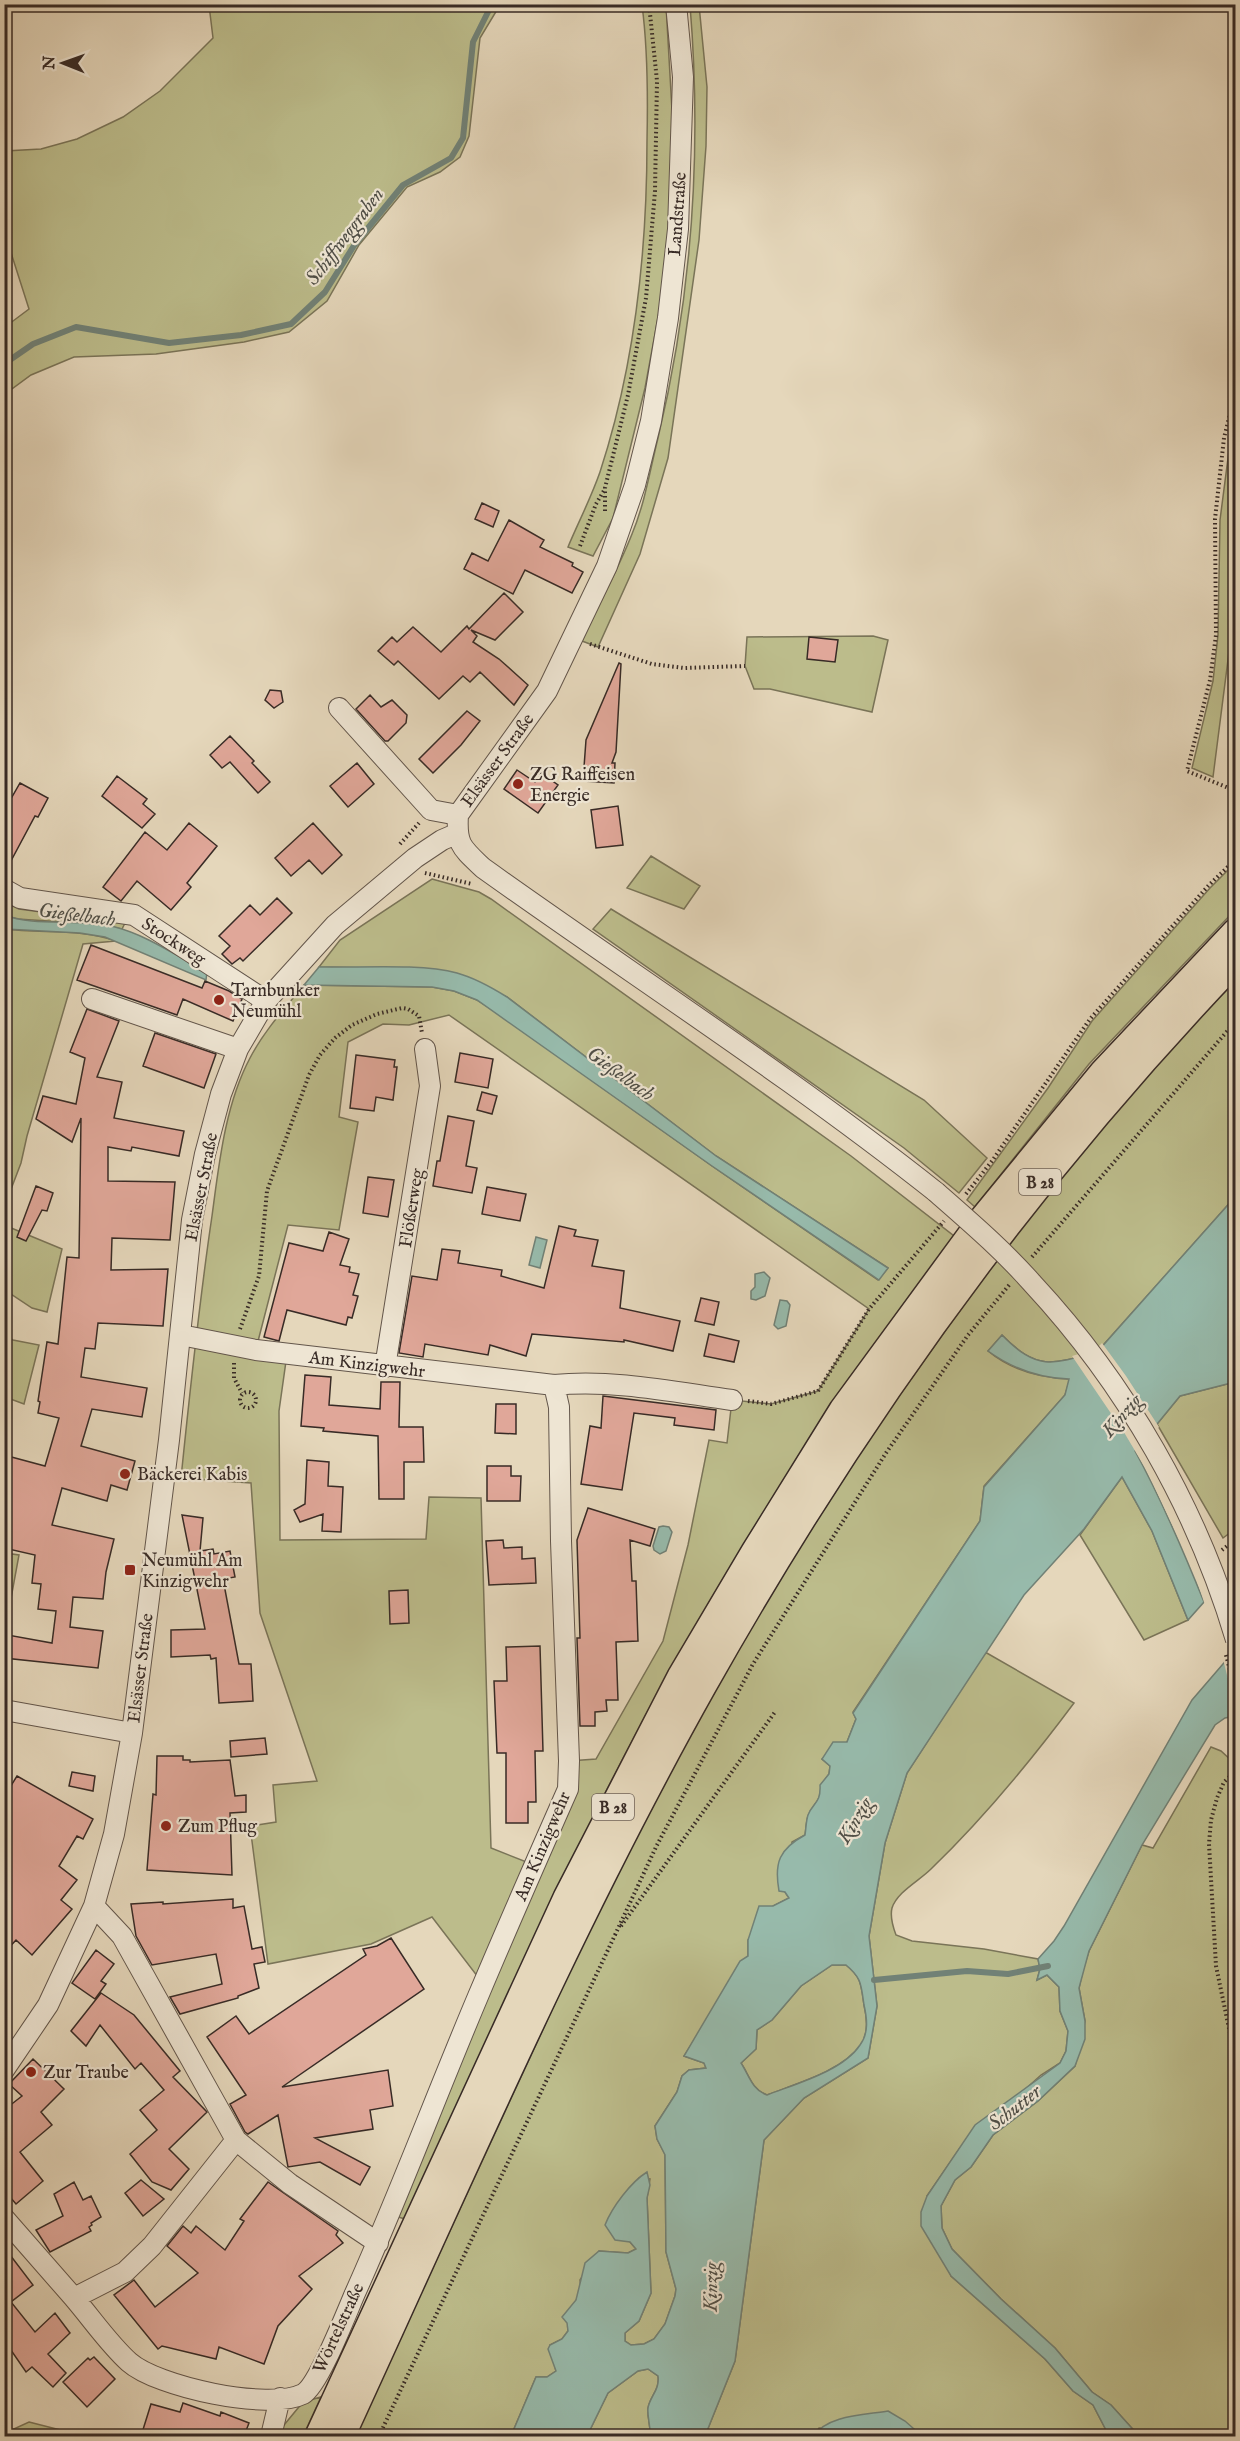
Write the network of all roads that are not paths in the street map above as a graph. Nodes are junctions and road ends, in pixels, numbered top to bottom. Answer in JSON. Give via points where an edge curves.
{"nodes":[{"id":1,"x":676,"y":4,"type":"edge"},
{"id":2,"x":651,"y":421,"type":"joint"},
{"id":3,"x":339,"y":708,"type":"dead end"},
{"id":4,"x":457,"y":825,"type":"junction"},
{"id":5,"x":4,"y":889,"type":"edge"},
{"id":6,"x":1236,"y":932,"type":"edge"},
{"id":7,"x":1236,"y":960,"type":"edge"},
{"id":8,"x":92,"y":999,"type":"dead end"},
{"id":9,"x":266,"y":1001,"type":"junction"},
{"id":10,"x":238,"y":1049,"type":"junction"},
{"id":11,"x":425,"y":1049,"type":"road end"},
{"id":12,"x":181,"y":1335,"type":"junction"},
{"id":13,"x":386,"y":1367,"type":"junction"},
{"id":14,"x":554,"y":1385,"type":"junction"},
{"id":15,"x":732,"y":1400,"type":"road end"},
{"id":16,"x":1229,"y":1642,"type":"edge"},
{"id":17,"x":4,"y":1710,"type":"edge"},
{"id":18,"x":132,"y":1733,"type":"junction"},
{"id":19,"x":94,"y":1906,"type":"junction"},
{"id":20,"x":4,"y":2070,"type":"edge"},
{"id":21,"x":236,"y":2140,"type":"junction"},
{"id":22,"x":4,"y":2218,"type":"edge"},
{"id":23,"x":378,"y":2243,"type":"junction"},
{"id":24,"x":74,"y":2298,"type":"junction"},
{"id":25,"x":280,"y":2398,"type":"junction"},
{"id":26,"x":271,"y":2436,"type":"edge"},
{"id":27,"x":319,"y":2436,"type":"edge"},
{"id":28,"x":341,"y":2436,"type":"edge"}],
"edges":[{"from":1,"to":2,"type":"street","name":"Landstraße","via":[[683,77],[678,229]]},
{"from":2,"to":4,"type":"street","name":"Elsässer Straße","via":[[635,485],[607,566],[573,638],[547,691]]},
{"from":3,"to":4,"type":"street","via":[[431,810]]},
{"from":4,"to":9,"type":"street","name":"Elsässer Straße","via":[[335,925]]},
{"from":4,"to":16,"type":"street","bridge":true,"via":[[463,850],[483,868],[892,1157],[936,1192],[1032,1283],[1089,1351],[1172,1480],[1211,1568]]},
{"from":5,"to":9,"type":"street","name":"Stockweg","via":[[20,898],[134,915]]},
{"from":6,"to":27,"type":"highway","number":"B 28","via":[[1103,1073],[983,1219],[843,1410],[755,1552],[681,1677],[567,1898]]},
{"from":7,"to":28,"type":"highway","number":"B 28","via":[[1123,1081],[1003,1228],[866,1420],[774,1563],[703,1685],[597,1887]]},
{"from":8,"to":10,"type":"street"},
{"from":9,"to":10,"type":"street","name":"Elsässer Straße"},
{"from":10,"to":12,"type":"street","name":"Elsässer Straße","via":[[205,1154],[192,1220]]},
{"from":11,"to":13,"type":"street","name":"Flößerweg","via":[[430,1086]]},
{"from":12,"to":13,"type":"street","name":"Am Kinzigwehr","via":[[256,1350]]},
{"from":12,"to":18,"type":"street","name":"Elsässer Straße"},
{"from":13,"to":14,"type":"street","name":"Am Kinzigwehr"},
{"from":14,"to":15,"type":"street","name":"Am Kinzigwehr","via":[[618,1385]]},
{"from":14,"to":23,"type":"street","name":"Am Kinzigwehr","via":[[559,1407],[568,1789]]},
{"from":17,"to":18,"type":"street"},
{"from":18,"to":19,"type":"street","name":"Elsässer Straße","via":[[114,1834]]},
{"from":19,"to":20,"type":"street","name":"Elsässer Straße","via":[[48,2005]]},
{"from":19,"to":21,"type":"street","via":[[122,1936]]},
{"from":21,"to":23,"type":"street","via":[[290,2184]]},
{"from":21,"to":24,"type":"street","via":[[152,2246],[125,2272]]},
{"from":22,"to":24,"type":"street","name":"Wörtelstraße"},
{"from":23,"to":25,"type":"street","name":"Wörtelstraße","via":[[319,2372],[305,2392]]},
{"from":24,"to":25,"type":"street","name":"Wörtelstraße","via":[[129,2362],[149,2375],[195,2391]]},
{"from":25,"to":26,"type":"street"}]}
